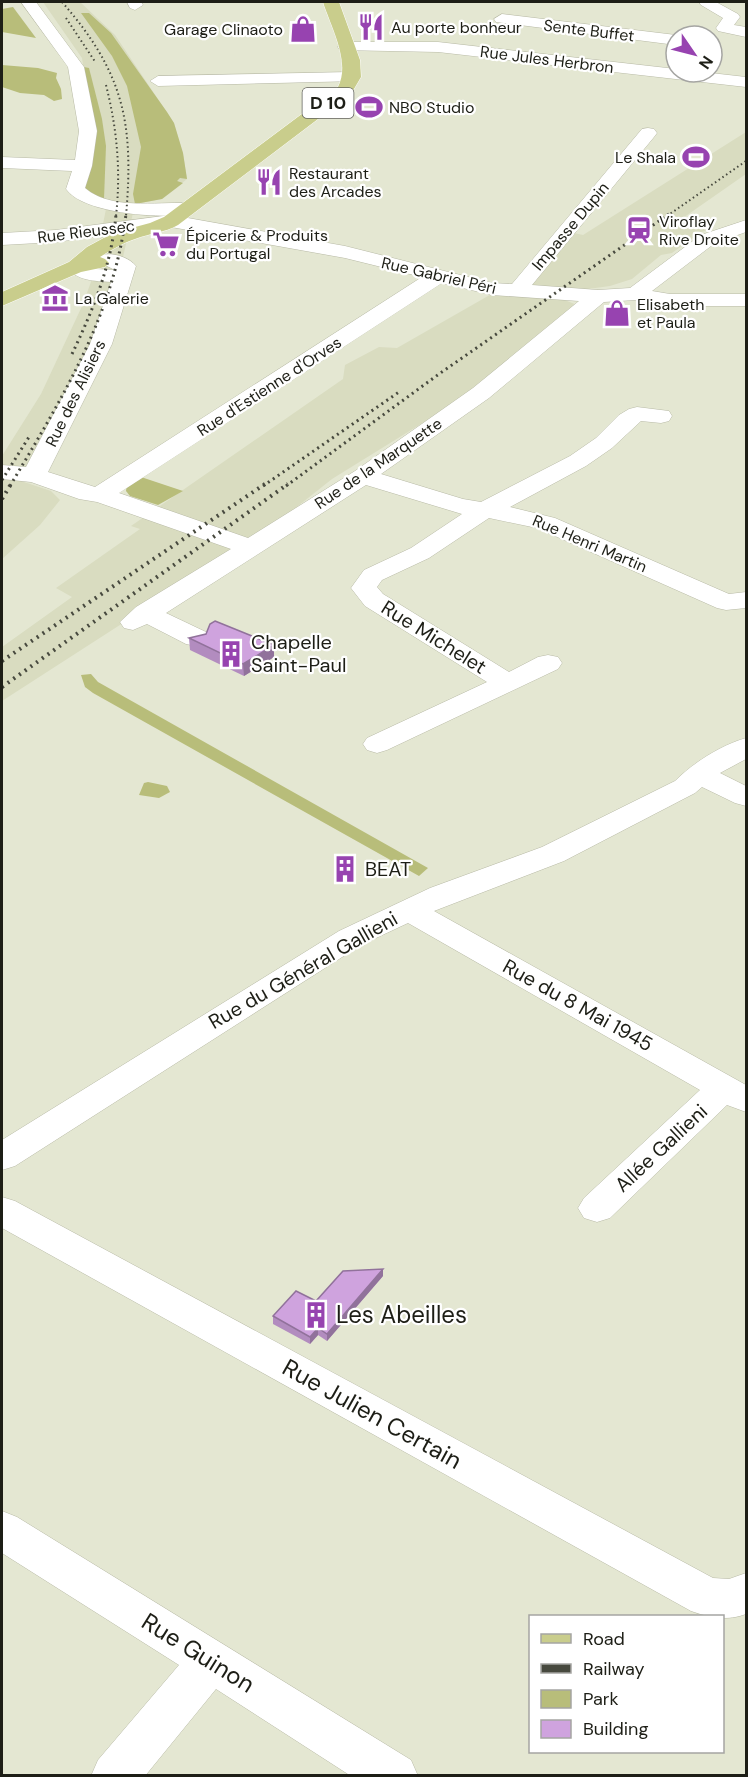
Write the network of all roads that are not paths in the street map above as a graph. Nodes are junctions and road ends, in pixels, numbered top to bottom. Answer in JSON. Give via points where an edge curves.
{"nodes":[{"id":1,"x":29,"y":2,"type":"edge"},
{"id":2,"x":331,"y":2,"type":"edge"},
{"id":3,"x":706,"y":2,"type":"edge"},
{"id":4,"x":502,"y":19,"type":"dead end"},
{"id":5,"x":747,"y":32,"type":"edge"},
{"id":6,"x":664,"y":39,"type":"edge"},
{"id":7,"x":346,"y":47,"type":"junction"},
{"id":8,"x":352,"y":77,"type":"junction"},
{"id":9,"x":158,"y":81,"type":"dead end"},
{"id":10,"x":747,"y":82,"type":"edge"},
{"id":11,"x":648,"y":133,"type":"dead end"},
{"id":12,"x":2,"y":163,"type":"edge"},
{"id":13,"x":83,"y":166,"type":"junction"},
{"id":14,"x":102,"y":205,"type":"junction"},
{"id":15,"x":171,"y":220,"type":"junction"},
{"id":16,"x":747,"y":226,"type":"edge"},
{"id":17,"x":95,"y":229,"type":"junction"},
{"id":18,"x":7,"y":239,"type":"edge"},
{"id":19,"x":108,"y":259,"type":"junction"},
{"id":20,"x":76,"y":266,"type":"junction"},
{"id":21,"x":124,"y":276,"type":"junction"},
{"id":22,"x":438,"y":276,"type":"junction"},
{"id":23,"x":516,"y":292,"type":"junction"},
{"id":24,"x":635,"y":294,"type":"junction"},
{"id":25,"x":598,"y":296,"type":"junction"},
{"id":26,"x":2,"y":300,"type":"edge"},
{"id":27,"x":747,"y":300,"type":"edge"},
{"id":28,"x":661,"y":416,"type":"dead end"},
{"id":29,"x":2,"y":472,"type":"edge"},
{"id":30,"x":34,"y":475,"type":"junction"},
{"id":31,"x":363,"y":476,"type":"junction"},
{"id":32,"x":100,"y":495,"type":"junction"},
{"id":33,"x":483,"y":511,"type":"junction"},
{"id":34,"x":250,"y":547,"type":"junction"},
{"id":35,"x":745,"y":601,"type":"edge"},
{"id":36,"x":196,"y":638,"type":"edge"},
{"id":37,"x":548,"y":663,"type":"dead end"},
{"id":38,"x":508,"y":683,"type":"junction"},
{"id":39,"x":377,"y":744,"type":"dead end"},
{"id":40,"x":747,"y":747,"type":"edge"},
{"id":41,"x":698,"y":774,"type":"junction"},
{"id":42,"x":747,"y":797,"type":"edge"},
{"id":43,"x":408,"y":910,"type":"junction"},
{"id":44,"x":736,"y":1094,"type":"edge"},
{"id":45,"x":2,"y":1157,"type":"edge"},
{"id":46,"x":597,"y":1208,"type":"dead end"},
{"id":47,"x":2,"y":1211,"type":"edge"},
{"id":48,"x":2,"y":1530,"type":"edge"},
{"id":49,"x":747,"y":1592,"type":"edge"},
{"id":50,"x":210,"y":1661,"type":"junction"},
{"id":51,"x":114,"y":1776,"type":"edge"},
{"id":52,"x":394,"y":1776,"type":"edge"}],
"edges":[{"from":1,"to":13,"type":"street","via":[[76,67],[87,131]]},
{"from":2,"to":7,"type":"main road","number":"D 10"},
{"from":3,"to":5,"type":"street","via":[[732,17],[724,28]]},
{"from":4,"to":6,"type":"street","name":"Sente Buffet"},
{"from":7,"to":8,"type":"main road","number":"D 10"},
{"from":7,"to":10,"type":"street","name":"Rue Jules Herbron","via":[[438,47]]},
{"from":8,"to":9,"type":"street"},
{"from":8,"to":15,"type":"main road","number":"D 10","via":[[345,90]]},
{"from":11,"to":23,"type":"street","name":"Impasse Dupin"},
{"from":12,"to":13,"type":"street"},
{"from":13,"to":14,"type":"street","via":[[75,189],[79,195]]},
{"from":14,"to":15,"type":"street","name":"Rue Gabriel Péri"},
{"from":14,"to":17,"type":"street","via":[[94,218]]},
{"from":15,"to":17,"type":"street","name":"Rue Rieussec"},
{"from":15,"to":19,"type":"main road","number":"D 10","via":[[152,238]]},
{"from":15,"to":20,"type":"main road","number":"D 10","via":[[83,257]]},
{"from":15,"to":22,"type":"street","name":"Rue Gabriel Péri","via":[[312,245]]},
{"from":16,"to":24,"type":"street","via":[[708,238]]},
{"from":17,"to":18,"type":"street","name":"Rue Rieussec"},
{"from":18,"to":20,"type":"street","via":[[62,254]]},
{"from":19,"to":20,"type":"main road","number":"D 10"},
{"from":19,"to":21,"type":"street","via":[[126,266]]},
{"from":20,"to":21,"type":"street","via":[[92,275]]},
{"from":20,"to":26,"type":"main road","number":"D 10"},
{"from":21,"to":30,"type":"street","name":"Rue des Alisiers","via":[[92,365]]},
{"from":22,"to":23,"type":"street","name":"Rue Gabriel Péri"},
{"from":22,"to":32,"type":"street","name":"Rue d'Estienne d'Orves"},
{"from":23,"to":25,"type":"street","name":"Rue Gabriel Péri"},
{"from":24,"to":25,"type":"street","name":"Rue Gabriel Péri"},
{"from":24,"to":27,"type":"street","name":"Rue Gabriel Péri","via":[[670,300]]},
{"from":25,"to":31,"type":"street","name":"Rue de la Marquette","via":[[481,393]]},
{"from":28,"to":33,"type":"street","via":[[637,414],[578,460]]},
{"from":29,"to":30,"type":"street"},
{"from":30,"to":32,"type":"street"},
{"from":31,"to":33,"type":"street","name":"Rue Henri Martin","via":[[434,500]]},
{"from":31,"to":34,"type":"street","name":"Rue de la Marquette"},
{"from":32,"to":34,"type":"street"},
{"from":33,"to":35,"type":"street","name":"Rue Henri Martin","via":[[546,523],[726,602]]},
{"from":33,"to":38,"type":"street","name":"Rue Michelet","via":[[420,553],[373,575],[363,588],[374,600]]},
{"from":34,"to":36,"type":"street","name":"Rue de la Marquette","via":[[139,618]]},
{"from":37,"to":38,"type":"street","name":"Rue Michelet"},
{"from":38,"to":39,"type":"street","name":"Rue Michelet"},
{"from":40,"to":41,"type":"street","name":"Rue du Général Gallieni"},
{"from":41,"to":42,"type":"street"},
{"from":41,"to":43,"type":"street","name":"Rue du Général Gallieni","via":[[685,787],[553,854]]},
{"from":43,"to":44,"type":"street","name":"Rue du 8 Mai 1945"},
{"from":43,"to":45,"type":"street","name":"Rue du Général Gallieni","via":[[298,969]]},
{"from":44,"to":46,"type":"street","name":"Allée Gallieni"},
{"from":47,"to":49,"type":"street","name":"Rue Julien Certain","via":[[707,1597],[734,1599]]},
{"from":48,"to":50,"type":"street","name":"Rue Guinon"},
{"from":50,"to":51,"type":"street"},
{"from":50,"to":52,"type":"street","name":"Rue Guinon"}]}
